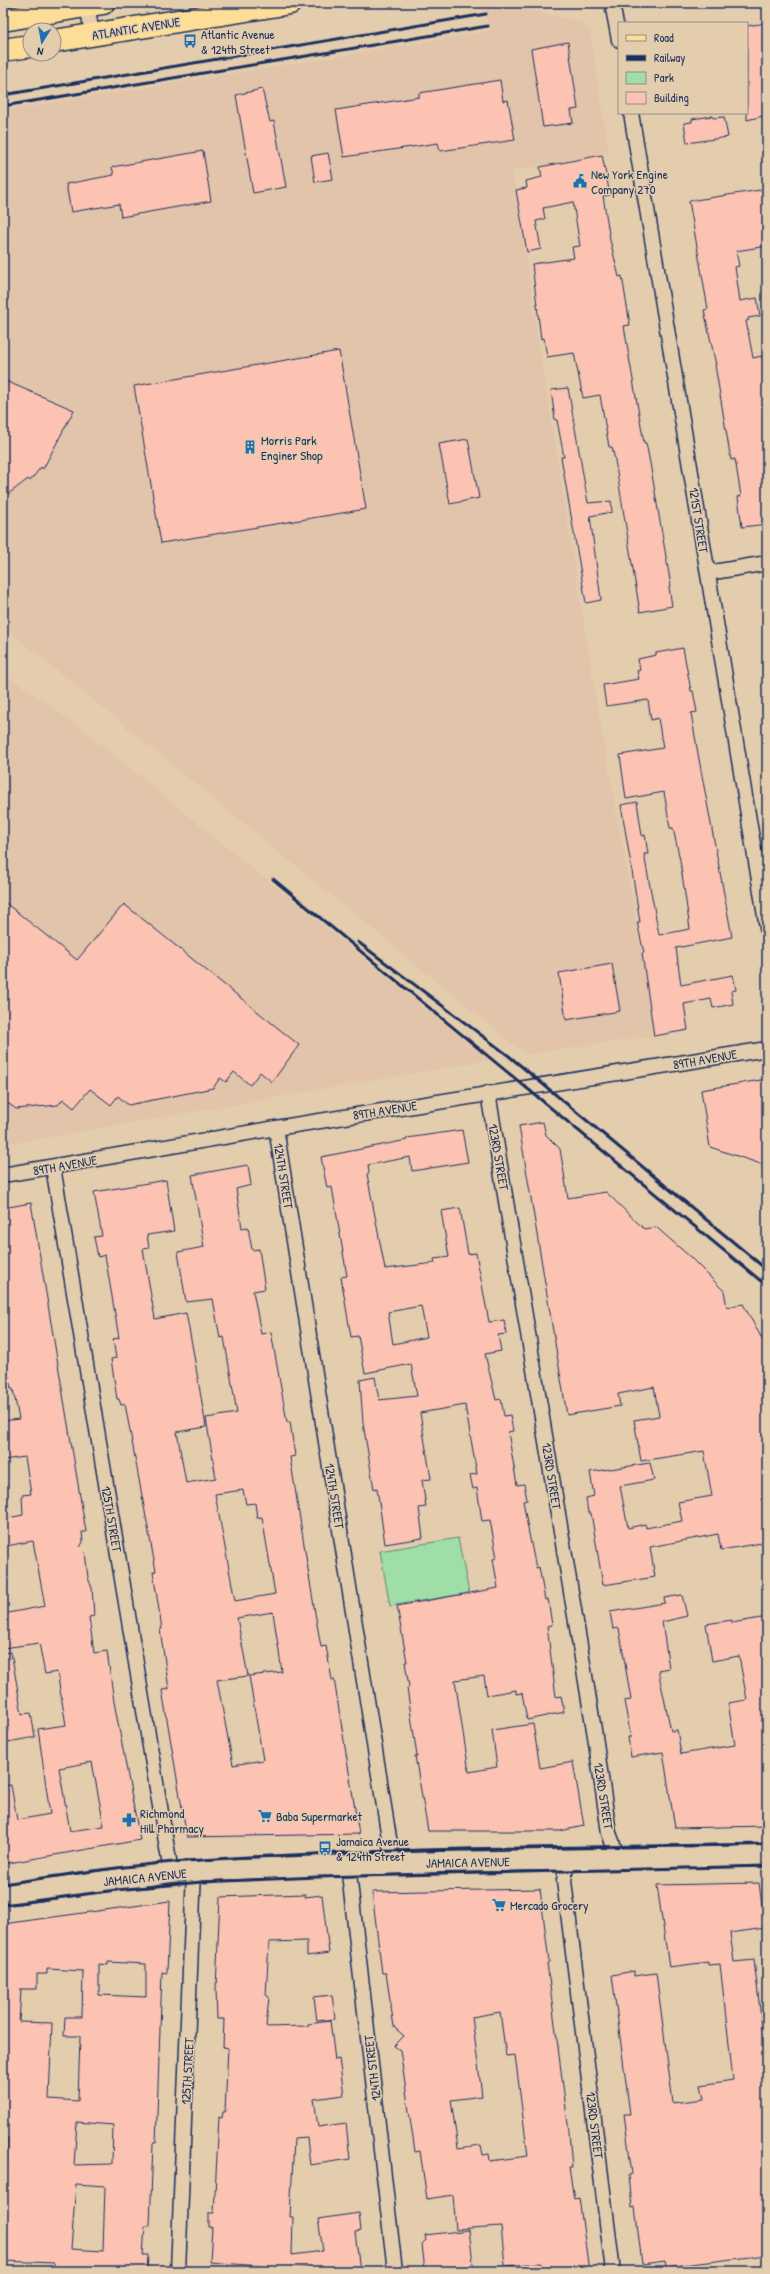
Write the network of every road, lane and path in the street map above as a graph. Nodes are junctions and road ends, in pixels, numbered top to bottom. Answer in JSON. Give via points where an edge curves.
{"nodes":[{"id":1,"x":290,"y":3,"type":"edge"},
{"id":2,"x":612,"y":3,"type":"edge"},
{"id":3,"x":92,"y":4,"type":"edge"},
{"id":4,"x":3,"y":20,"type":"edge"},
{"id":5,"x":92,"y":35,"type":"junction"},
{"id":6,"x":618,"y":35,"type":"edge"},
{"id":7,"x":62,"y":41,"type":"edge"},
{"id":8,"x":22,"y":47,"type":"edge"},
{"id":9,"x":3,"y":50,"type":"edge"},
{"id":10,"x":631,"y":114,"type":"edge"},
{"id":11,"x":767,"y":563,"type":"edge"},
{"id":12,"x":708,"y":573,"type":"junction"},
{"id":13,"x":767,"y":928,"type":"edge"},
{"id":14,"x":767,"y":1049,"type":"edge"},
{"id":15,"x":488,"y":1093,"type":"junction"},
{"id":16,"x":276,"y":1128,"type":"junction"},
{"id":17,"x":53,"y":1167,"type":"junction"},
{"id":18,"x":3,"y":1175,"type":"edge"},
{"id":19,"x":767,"y":1856,"type":"edge"},
{"id":20,"x":618,"y":1858,"type":"junction"},
{"id":21,"x":566,"y":1859,"type":"junction"},
{"id":22,"x":393,"y":1863,"type":"junction"},
{"id":23,"x":348,"y":1865,"type":"junction"},
{"id":24,"x":194,"y":1871,"type":"junction"},
{"id":25,"x":171,"y":1872,"type":"junction"},
{"id":26,"x":3,"y":1896,"type":"edge"},
{"id":27,"x":178,"y":2271,"type":"edge"},
{"id":28,"x":395,"y":2271,"type":"edge"},
{"id":29,"x":613,"y":2271,"type":"edge"}],
"edges":[{"from":1,"to":5,"type":"main road","name":"ATLANTIC AVENUE"},
{"from":2,"to":6,"type":"street"},
{"from":3,"to":4,"type":"main road"},
{"from":3,"to":5,"type":"street"},
{"from":5,"to":7,"type":"main road","name":"ATLANTIC AVENUE"},
{"from":8,"to":9,"type":"main road"},
{"from":10,"to":12,"type":"street","name":"121ST STREET"},
{"from":11,"to":12,"type":"street"},
{"from":12,"to":13,"type":"street","name":"121ST STREET"},
{"from":14,"to":15,"type":"street","name":"89TH AVENUE"},
{"from":15,"to":16,"type":"street","name":"89TH AVENUE"},
{"from":15,"to":20,"type":"street","name":"123RD STREET","via":[[609,1833]]},
{"from":16,"to":17,"type":"street","name":"89TH AVENUE"},
{"from":16,"to":22,"type":"street","name":"124TH STREET"},
{"from":17,"to":18,"type":"street","name":"89TH AVENUE"},
{"from":17,"to":25,"type":"street","name":"125TH STREET"},
{"from":19,"to":20,"type":"main road","name":"JAMAICA AVENUE"},
{"from":20,"to":21,"type":"main road","name":"JAMAICA AVENUE"},
{"from":21,"to":22,"type":"main road","name":"JAMAICA AVENUE"},
{"from":21,"to":29,"type":"street","name":"123RD STREET","via":[[564,1881]]},
{"from":22,"to":23,"type":"main road","name":"JAMAICA AVENUE"},
{"from":23,"to":24,"type":"main road","name":"JAMAICA AVENUE"},
{"from":23,"to":28,"type":"street","name":"124TH STREET"},
{"from":24,"to":25,"type":"main road","name":"JAMAICA AVENUE"},
{"from":24,"to":27,"type":"street","name":"125TH STREET"},
{"from":25,"to":26,"type":"main road","name":"JAMAICA AVENUE"}]}
